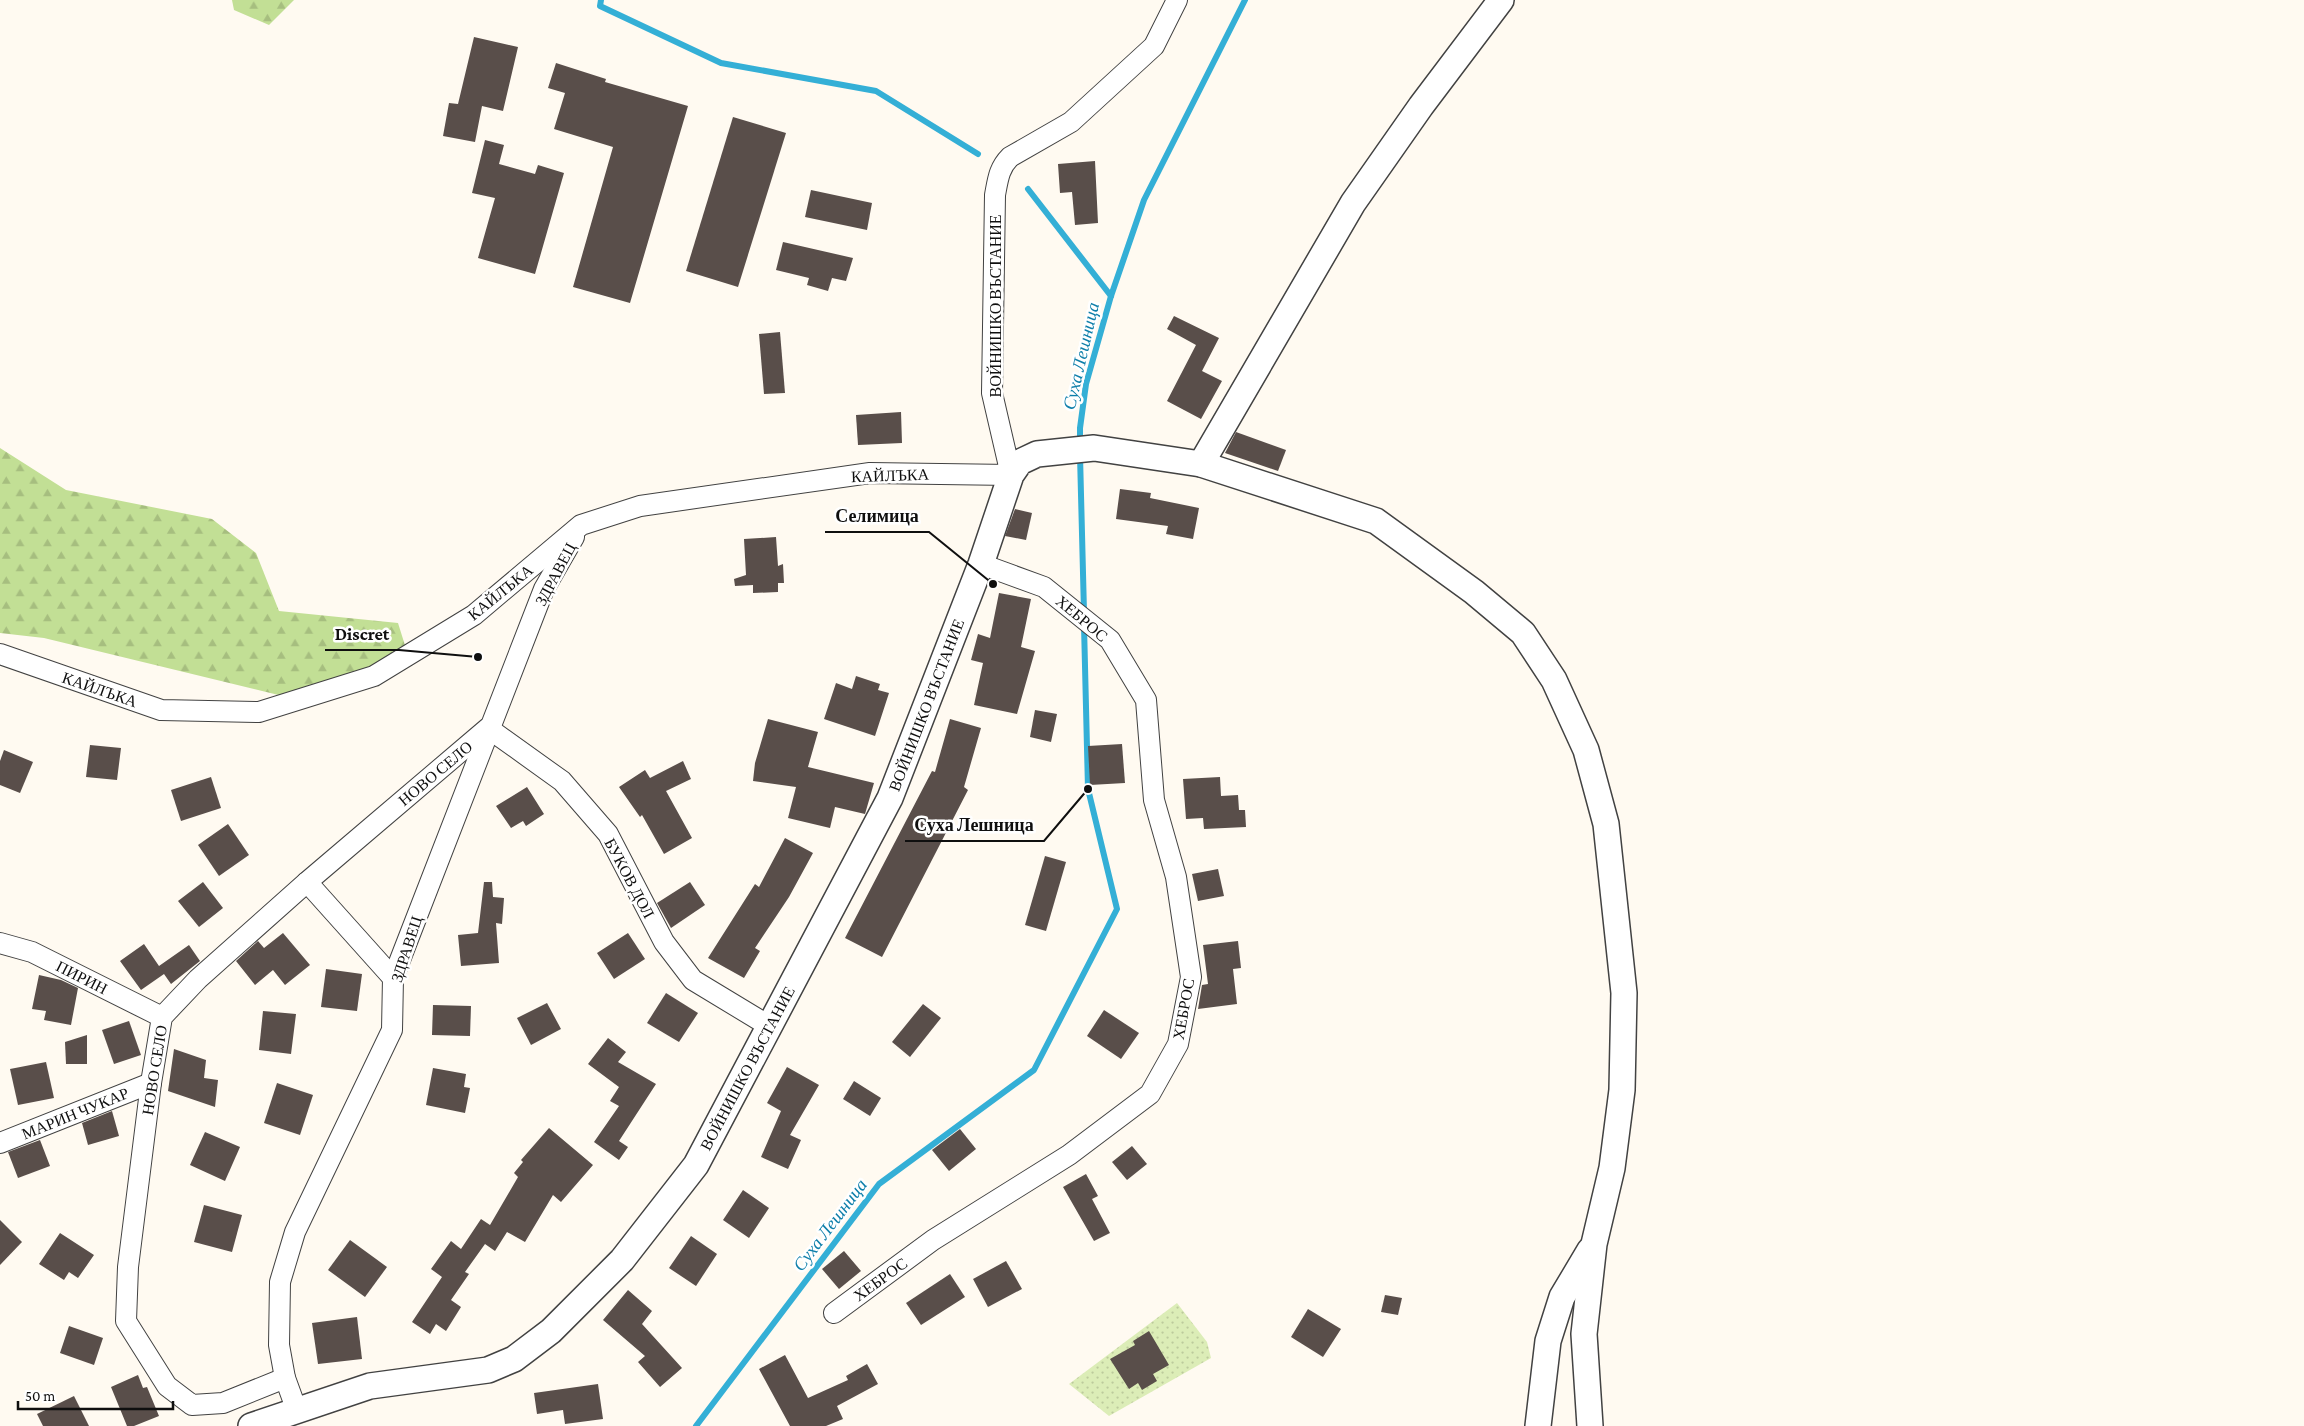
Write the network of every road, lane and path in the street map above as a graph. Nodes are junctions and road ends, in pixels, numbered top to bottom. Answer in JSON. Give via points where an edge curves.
{"nodes":[{"id":1,"x":1177,"y":0,"type":"edge"},
{"id":2,"x":1501,"y":0,"type":"edge"},
{"id":3,"x":1201,"y":464,"type":"junction"},
{"id":4,"x":1011,"y":475,"type":"junction"},
{"id":5,"x":581,"y":525,"type":"junction"},
{"id":6,"x":980,"y":564,"type":"junction"},
{"id":7,"x":0,"y":654,"type":"edge"},
{"id":8,"x":488,"y":728,"type":"junction"},
{"id":9,"x":307,"y":882,"type":"junction"},
{"id":10,"x":0,"y":943,"type":"edge"},
{"id":11,"x":393,"y":978,"type":"junction"},
{"id":12,"x":162,"y":1017,"type":"junction"},
{"id":13,"x":769,"y":1026,"type":"junction"},
{"id":14,"x":151,"y":1083,"type":"junction"},
{"id":15,"x":0,"y":1143,"type":"edge"},
{"id":16,"x":1594,"y":1244,"type":"junction"},
{"id":17,"x":834,"y":1313,"type":"dead end"},
{"id":18,"x":286,"y":1378,"type":"junction"},
{"id":19,"x":296,"y":1411,"type":"junction"},
{"id":20,"x":251,"y":1426,"type":"edge"},
{"id":21,"x":1538,"y":1426,"type":"edge"},
{"id":22,"x":1590,"y":1426,"type":"edge"}],
"edges":[{"from":1,"to":4,"type":"street","name":"ВОЙНИШКО ВЪСТАНИЕ","via":[[1154,46],[1071,122],[1010,156],[1002,165],[995,195],[992,393]]},
{"from":2,"to":3,"type":"street","via":[[1353,203]]},
{"from":3,"to":4,"type":"street","name":"ВОЙНИШКО ВЪСТАНИЕ","via":[[1094,448],[1037,454],[1020,462]]},
{"from":3,"to":16,"type":"street","name":"ВОЙНИШКО ВЪСТАНИЕ","via":[[1376,521],[1474,592],[1523,633],[1554,680],[1586,750],[1606,824],[1624,993],[1622,1090],[1612,1168]]},
{"from":4,"to":5,"type":"street","name":"КАЙЛЪКА","via":[[870,473],[640,506]]},
{"from":4,"to":6,"type":"street","name":"ВОЙНИШКО ВЪСТАНИЕ"},
{"from":5,"to":7,"type":"street","name":"КАЙЛЪКА","via":[[474,615],[374,676],[259,712],[161,710]]},
{"from":5,"to":8,"type":"street","name":"ЗДРАВЕЦ","via":[[544,589]]},
{"from":6,"to":13,"type":"street","name":"ВОЙНИШКО ВЪСТАНИЕ","via":[[890,798]]},
{"from":6,"to":17,"type":"street","name":"ХЕБРОС","via":[[1044,587],[1110,640],[1146,700],[1154,800],[1176,877],[1191,977],[1178,1044],[1150,1094],[1069,1155],[933,1240]]},
{"from":8,"to":9,"type":"street","name":"НОВО СЕЛО"},
{"from":8,"to":11,"type":"street","name":"ЗДРАВЕЦ"},
{"from":8,"to":13,"type":"street","name":"БУКОВ ДОЛ","via":[[562,781],[608,834],[664,942],[693,980]]},
{"from":9,"to":11,"type":"street"},
{"from":9,"to":12,"type":"street","name":"НОВО СЕЛО","via":[[198,979]]},
{"from":10,"to":12,"type":"street","name":"ПИРИН","via":[[32,952]]},
{"from":11,"to":18,"type":"street","name":"ЗДРАВЕЦ","via":[[392,1030],[295,1232],[280,1282],[279,1345]]},
{"from":12,"to":14,"type":"street","name":"НОВО СЕЛО"},
{"from":13,"to":19,"type":"street","name":"ВОЙНИШКО ВЪСТАНИЕ","via":[[696,1165],[622,1260],[534,1346],[488,1370],[370,1386]]},
{"from":14,"to":15,"type":"street","name":"МАРИН ЧУКАР"},
{"from":14,"to":18,"type":"street","name":"НОВО СЕЛО","via":[[128,1267],[126,1321],[167,1386],[192,1405],[223,1403]]},
{"from":16,"to":21,"type":"street","via":[[1562,1297],[1548,1341]]},
{"from":16,"to":22,"type":"street","via":[[1584,1334]]},
{"from":18,"to":19,"type":"street","name":"ЗДРАВЕЦ"},
{"from":19,"to":20,"type":"street","name":"ВОЙНИШКО ВЪСТАНИЕ"}]}
